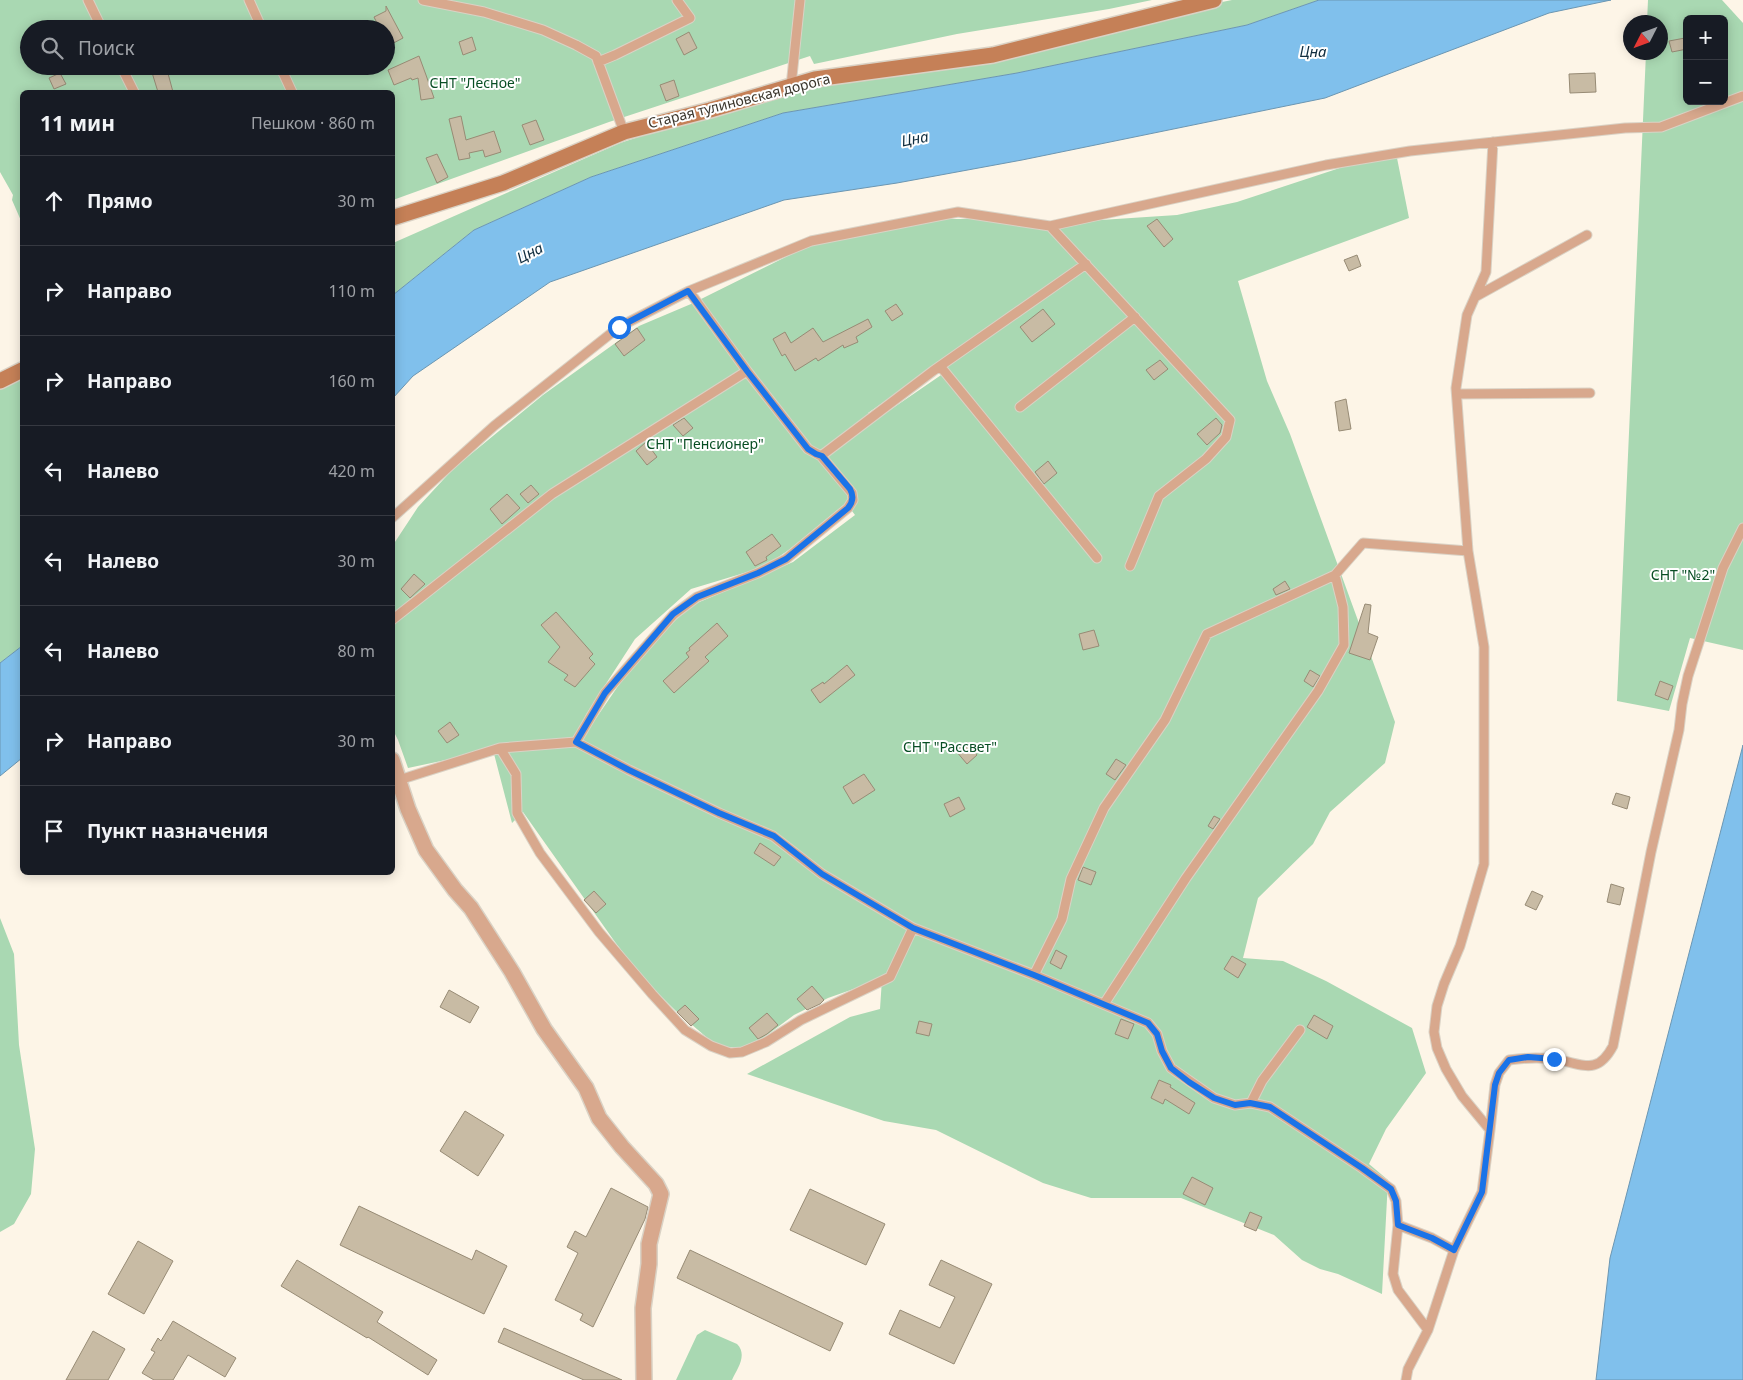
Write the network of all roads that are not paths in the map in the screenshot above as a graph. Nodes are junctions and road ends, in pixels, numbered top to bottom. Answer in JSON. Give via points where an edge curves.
{"nodes":[{"id":1,"x":88,"y":0,"type":"edge"},
{"id":2,"x":249,"y":0,"type":"edge"},
{"id":3,"x":423,"y":0,"type":"edge"},
{"id":4,"x":677,"y":0,"type":"edge"},
{"id":5,"x":800,"y":0,"type":"edge"},
{"id":6,"x":1214,"y":0,"type":"edge"},
{"id":7,"x":98,"y":20,"type":"edge"},
{"id":8,"x":258,"y":20,"type":"edge"},
{"id":9,"x":598,"y":62,"type":"junction"},
{"id":10,"x":126,"y":75,"type":"edge"},
{"id":11,"x":284,"y":75,"type":"edge"},
{"id":12,"x":791,"y":86,"type":"junction"},
{"id":13,"x":133,"y":90,"type":"edge"},
{"id":14,"x":291,"y":90,"type":"edge"},
{"id":15,"x":1743,"y":96,"type":"edge"},
{"id":16,"x":624,"y":132,"type":"junction"},
{"id":17,"x":1493,"y":142,"type":"junction"},
{"id":18,"x":395,"y":217,"type":"edge"},
{"id":19,"x":1050,"y":226,"type":"junction"},
{"id":20,"x":1587,"y":235,"type":"dead end"},
{"id":21,"x":1086,"y":264,"type":"junction"},
{"id":22,"x":688,"y":291,"type":"junction"},
{"id":23,"x":1475,"y":297,"type":"junction"},
{"id":24,"x":1135,"y":317,"type":"junction"},
{"id":25,"x":940,"y":366,"type":"junction"},
{"id":26,"x":20,"y":371,"type":"edge"},
{"id":27,"x":747,"y":371,"type":"junction"},
{"id":28,"x":0,"y":381,"type":"edge"},
{"id":29,"x":1590,"y":393,"type":"dead end"},
{"id":30,"x":1456,"y":394,"type":"junction"},
{"id":31,"x":1020,"y":407,"type":"dead end"},
{"id":32,"x":822,"y":456,"type":"junction"},
{"id":33,"x":395,"y":515,"type":"edge"},
{"id":34,"x":1743,"y":528,"type":"edge"},
{"id":35,"x":1739,"y":542,"type":"edge"},
{"id":36,"x":1468,"y":550,"type":"junction"},
{"id":37,"x":1097,"y":558,"type":"dead end"},
{"id":38,"x":1130,"y":566,"type":"dead end"},
{"id":39,"x":1335,"y":575,"type":"junction"},
{"id":40,"x":395,"y":618,"type":"edge"},
{"id":41,"x":576,"y":742,"type":"junction"},
{"id":42,"x":500,"y":748,"type":"junction"},
{"id":43,"x":395,"y":769,"type":"edge"},
{"id":44,"x":399,"y":780,"type":"junction"},
{"id":45,"x":913,"y":928,"type":"junction"},
{"id":46,"x":1034,"y":975,"type":"junction"},
{"id":47,"x":1104,"y":1004,"type":"junction"},
{"id":48,"x":1300,"y":1030,"type":"dead end"},
{"id":49,"x":1250,"y":1103,"type":"junction"},
{"id":50,"x":1490,"y":1130,"type":"junction"},
{"id":51,"x":1398,"y":1225,"type":"junction"},
{"id":52,"x":1454,"y":1250,"type":"junction"},
{"id":53,"x":1428,"y":1330,"type":"junction"},
{"id":54,"x":644,"y":1380,"type":"edge"},
{"id":55,"x":1406,"y":1380,"type":"edge"}],
"edges":[{"from":1,"to":7,"type":"lane"},
{"from":2,"to":8,"type":"lane"},
{"from":3,"to":9,"type":"lane","via":[[484,12],[543,30],[596,56]]},
{"from":4,"to":9,"type":"lane","via":[[690,18]]},
{"from":5,"to":12,"type":"lane"},
{"from":6,"to":12,"type":"street","name":"Старая тулиновская дорога","via":[[993,55],[815,79]]},
{"from":9,"to":16,"type":"lane"},
{"from":10,"to":13,"type":"lane"},
{"from":11,"to":14,"type":"lane"},
{"from":12,"to":16,"type":"street","name":"Старая тулиновская дорога"},
{"from":15,"to":17,"type":"lane","via":[[1661,127]]},
{"from":16,"to":18,"type":"street","name":"Старая тулиновская дорога","via":[[503,183]]},
{"from":17,"to":19,"type":"lane","via":[[1326,165]]},
{"from":17,"to":23,"type":"lane","via":[[1486,272]]},
{"from":19,"to":21,"type":"lane"},
{"from":19,"to":22,"type":"lane","via":[[958,212],[811,241]]},
{"from":20,"to":23,"type":"lane"},
{"from":21,"to":24,"type":"lane"},
{"from":21,"to":25,"type":"lane"},
{"from":22,"to":27,"type":"lane"},
{"from":22,"to":33,"type":"lane","via":[[619,327],[494,426]]},
{"from":23,"to":30,"type":"lane","via":[[1467,315]]},
{"from":24,"to":31,"type":"lane"},
{"from":24,"to":38,"type":"lane","via":[[1230,420],[1226,437],[1206,459],[1159,496]]},
{"from":25,"to":32,"type":"lane"},
{"from":25,"to":37,"type":"lane"},
{"from":26,"to":28,"type":"street"},
{"from":27,"to":32,"type":"lane","via":[[808,449]]},
{"from":27,"to":40,"type":"lane","via":[[552,494]]},
{"from":29,"to":30,"type":"lane"},
{"from":30,"to":36,"type":"lane"},
{"from":32,"to":41,"type":"lane","via":[[852,493],[848,508],[786,559],[697,597],[673,614],[605,693]]},
{"from":34,"to":35,"type":"lane"},
{"from":35,"to":50,"type":"lane","via":[[1723,568],[1688,676],[1614,1046],[1597,1065],[1583,1066],[1528,1057],[1509,1060],[1495,1085]]},
{"from":36,"to":39,"type":"lane","via":[[1363,543]]},
{"from":36,"to":50,"type":"lane","via":[[1484,647],[1484,864],[1460,946],[1437,1006],[1434,1032],[1436,1048],[1446,1069],[1462,1096]]},
{"from":39,"to":46,"type":"lane","via":[[1207,634],[1165,720],[1104,808],[1071,879],[1062,919]]},
{"from":39,"to":47,"type":"lane","via":[[1343,607],[1344,645],[1318,690],[1186,878]]},
{"from":41,"to":42,"type":"lane"},
{"from":41,"to":45,"type":"lane","via":[[719,813],[774,836],[822,874]]},
{"from":42,"to":44,"type":"lane"},
{"from":42,"to":45,"type":"lane","via":[[516,774],[517,813],[540,853],[599,932],[652,994],[685,1030],[711,1046],[730,1053],[742,1052],[890,977]]},
{"from":43,"to":44,"type":"street"},
{"from":44,"to":54,"type":"street","via":[[426,850],[471,908],[544,1030],[586,1088],[599,1118],[661,1194],[649,1244],[643,1308]]},
{"from":45,"to":46,"type":"lane"},
{"from":46,"to":47,"type":"lane"},
{"from":47,"to":49,"type":"lane","via":[[1148,1023],[1157,1034],[1171,1068],[1189,1082],[1228,1103]]},
{"from":48,"to":49,"type":"lane","via":[[1262,1081]]},
{"from":49,"to":51,"type":"lane","via":[[1270,1107],[1391,1189],[1396,1201]]},
{"from":50,"to":52,"type":"lane","via":[[1482,1192]]},
{"from":51,"to":52,"type":"lane"},
{"from":51,"to":53,"type":"lane","via":[[1393,1274],[1398,1290]]},
{"from":52,"to":53,"type":"lane"},
{"from":53,"to":55,"type":"lane","via":[[1408,1369]]}]}
